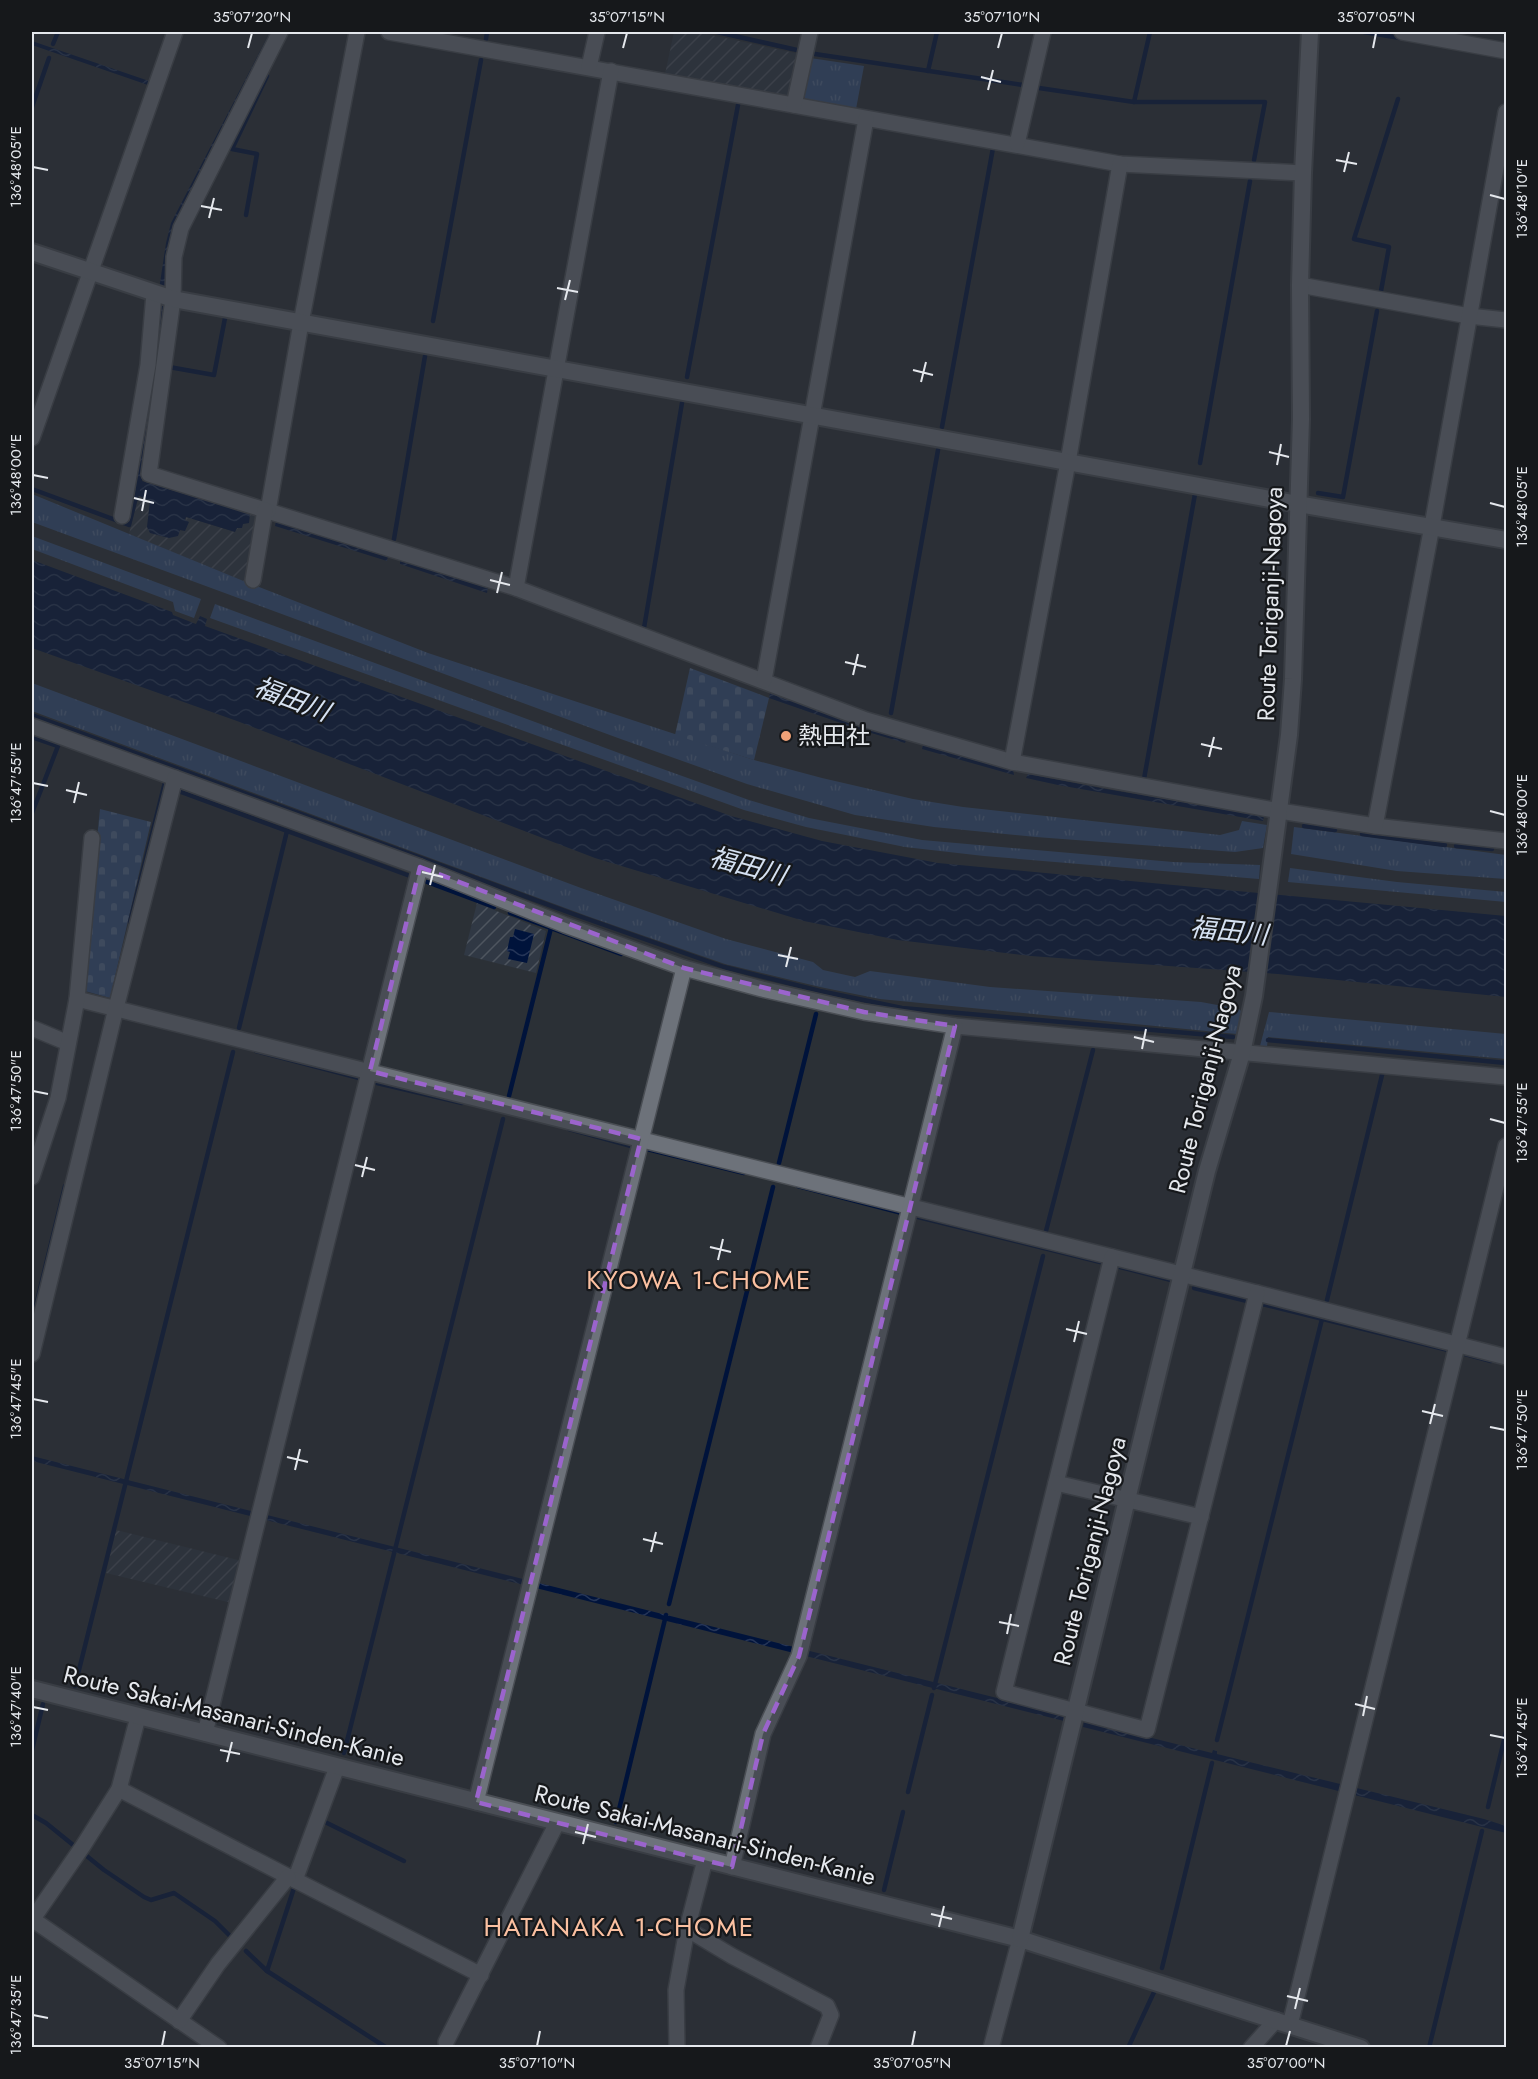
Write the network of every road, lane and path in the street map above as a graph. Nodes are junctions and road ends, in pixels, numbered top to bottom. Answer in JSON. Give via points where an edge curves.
{"nodes":[{"id":1,"x":175,"y":32,"type":"edge"},
{"id":2,"x":280,"y":32,"type":"edge"},
{"id":3,"x":357,"y":32,"type":"edge"},
{"id":4,"x":389,"y":32,"type":"edge"},
{"id":5,"x":597,"y":32,"type":"edge"},
{"id":6,"x":810,"y":32,"type":"edge"},
{"id":7,"x":1043,"y":32,"type":"edge"},
{"id":8,"x":1310,"y":32,"type":"edge"},
{"id":9,"x":1402,"y":32,"type":"edge"},
{"id":10,"x":1426,"y":33,"type":"edge"},
{"id":11,"x":1506,"y":51,"type":"edge"},
{"id":12,"x":589,"y":67,"type":"junction"},
{"id":13,"x":611,"y":71,"type":"junction"},
{"id":14,"x":794,"y":105,"type":"junction"},
{"id":15,"x":1506,"y":111,"type":"edge"},
{"id":16,"x":866,"y":119,"type":"junction"},
{"id":17,"x":1017,"y":144,"type":"junction"},
{"id":18,"x":1120,"y":164,"type":"junction"},
{"id":19,"x":1303,"y":173,"type":"junction"},
{"id":20,"x":32,"y":252,"type":"edge"},
{"id":21,"x":90,"y":272,"type":"junction"},
{"id":22,"x":1300,"y":285,"type":"junction"},
{"id":23,"x":154,"y":294,"type":"junction"},
{"id":24,"x":173,"y":299,"type":"junction"},
{"id":25,"x":1469,"y":316,"type":"junction"},
{"id":26,"x":1506,"y":320,"type":"edge"},
{"id":27,"x":301,"y":322,"type":"junction"},
{"id":28,"x":556,"y":369,"type":"junction"},
{"id":29,"x":812,"y":415,"type":"junction"},
{"id":30,"x":32,"y":438,"type":"edge"},
{"id":31,"x":1068,"y":462,"type":"junction"},
{"id":32,"x":1298,"y":504,"type":"junction"},
{"id":33,"x":267,"y":510,"type":"junction"},
{"id":34,"x":122,"y":516,"type":"dead end"},
{"id":35,"x":1432,"y":526,"type":"junction"},
{"id":36,"x":1506,"y":540,"type":"edge"},
{"id":37,"x":253,"y":580,"type":"dead end"},
{"id":38,"x":516,"y":588,"type":"junction"},
{"id":39,"x":764,"y":680,"type":"junction"},
{"id":40,"x":32,"y":726,"type":"edge"},
{"id":41,"x":1012,"y":762,"type":"junction"},
{"id":42,"x":176,"y":778,"type":"junction"},
{"id":43,"x":1280,"y":811,"type":"junction"},
{"id":44,"x":1375,"y":826,"type":"junction"},
{"id":45,"x":92,"y":838,"type":"dead end"},
{"id":46,"x":1506,"y":841,"type":"edge"},
{"id":47,"x":420,"y":867,"type":"junction"},
{"id":48,"x":684,"y":968,"type":"junction"},
{"id":49,"x":77,"y":999,"type":"junction"},
{"id":50,"x":116,"y":1008,"type":"junction"},
{"id":51,"x":955,"y":1026,"type":"junction"},
{"id":52,"x":32,"y":1028,"type":"edge"},
{"id":53,"x":68,"y":1043,"type":"junction"},
{"id":54,"x":1242,"y":1053,"type":"junction"},
{"id":55,"x":370,"y":1071,"type":"junction"},
{"id":56,"x":1506,"y":1077,"type":"edge"},
{"id":57,"x":641,"y":1139,"type":"junction"},
{"id":58,"x":1506,"y":1146,"type":"edge"},
{"id":59,"x":32,"y":1177,"type":"edge"},
{"id":60,"x":910,"y":1206,"type":"junction"},
{"id":61,"x":1112,"y":1257,"type":"junction"},
{"id":62,"x":1182,"y":1275,"type":"junction"},
{"id":63,"x":1257,"y":1293,"type":"junction"},
{"id":64,"x":1458,"y":1345,"type":"junction"},
{"id":65,"x":32,"y":1354,"type":"edge"},
{"id":66,"x":1506,"y":1357,"type":"edge"},
{"id":67,"x":1056,"y":1483,"type":"junction"},
{"id":68,"x":1127,"y":1500,"type":"junction"},
{"id":69,"x":1201,"y":1517,"type":"junction"},
{"id":70,"x":32,"y":1689,"type":"edge"},
{"id":71,"x":1075,"y":1712,"type":"junction"},
{"id":72,"x":138,"y":1717,"type":"junction"},
{"id":73,"x":205,"y":1733,"type":"junction"},
{"id":74,"x":337,"y":1767,"type":"junction"},
{"id":75,"x":119,"y":1789,"type":"junction"},
{"id":76,"x":476,"y":1802,"type":"junction"},
{"id":77,"x":557,"y":1823,"type":"junction"},
{"id":78,"x":705,"y":1860,"type":"junction"},
{"id":79,"x":732,"y":1867,"type":"junction"},
{"id":80,"x":291,"y":1878,"type":"junction"},
{"id":81,"x":32,"y":1920,"type":"edge"},
{"id":82,"x":687,"y":1929,"type":"junction"},
{"id":83,"x":1020,"y":1939,"type":"junction"},
{"id":84,"x":481,"y":1975,"type":"junction"},
{"id":85,"x":179,"y":2021,"type":"junction"},
{"id":86,"x":1283,"y":2022,"type":"junction"},
{"id":87,"x":446,"y":2042,"type":"dead end"},
{"id":88,"x":219,"y":2048,"type":"edge"},
{"id":89,"x":677,"y":2048,"type":"edge"},
{"id":90,"x":818,"y":2048,"type":"edge"},
{"id":91,"x":991,"y":2048,"type":"edge"},
{"id":92,"x":1251,"y":2048,"type":"edge"},
{"id":93,"x":1361,"y":2048,"type":"edge"}],
"edges":[{"from":1,"to":21,"type":"street"},
{"from":2,"to":24,"type":"street","via":[[181,228],[174,257]]},
{"from":3,"to":27,"type":"street"},
{"from":4,"to":12,"type":"street"},
{"from":5,"to":12,"type":"street"},
{"from":6,"to":14,"type":"street"},
{"from":7,"to":17,"type":"street"},
{"from":8,"to":19,"type":"main road","name":"Route Toriganji-Nagoya"},
{"from":9,"to":10,"type":"street"},
{"from":10,"to":11,"type":"street"},
{"from":12,"to":13,"type":"street"},
{"from":13,"to":14,"type":"street"},
{"from":13,"to":28,"type":"street"},
{"from":14,"to":16,"type":"street"},
{"from":15,"to":25,"type":"street"},
{"from":16,"to":17,"type":"street"},
{"from":16,"to":29,"type":"street"},
{"from":17,"to":18,"type":"street"},
{"from":18,"to":19,"type":"street"},
{"from":18,"to":31,"type":"street"},
{"from":19,"to":22,"type":"main road","name":"Route Toriganji-Nagoya"},
{"from":20,"to":21,"type":"main road"},
{"from":21,"to":23,"type":"main road"},
{"from":21,"to":30,"type":"street"},
{"from":22,"to":25,"type":"street"},
{"from":22,"to":32,"type":"main road","name":"Route Toriganji-Nagoya"},
{"from":23,"to":24,"type":"main road"},
{"from":23,"to":34,"type":"street","via":[[148,365]]},
{"from":24,"to":27,"type":"main road"},
{"from":24,"to":33,"type":"street","via":[[149,474]]},
{"from":25,"to":26,"type":"street"},
{"from":25,"to":35,"type":"street"},
{"from":27,"to":28,"type":"main road"},
{"from":27,"to":33,"type":"street"},
{"from":28,"to":29,"type":"main road"},
{"from":28,"to":38,"type":"street"},
{"from":29,"to":31,"type":"main road"},
{"from":29,"to":39,"type":"street"},
{"from":31,"to":32,"type":"main road"},
{"from":31,"to":41,"type":"street"},
{"from":32,"to":35,"type":"main road"},
{"from":32,"to":43,"type":"main road","name":"Route Toriganji-Nagoya","via":[[1293,679]]},
{"from":33,"to":37,"type":"street"},
{"from":33,"to":38,"type":"street"},
{"from":35,"to":36,"type":"main road"},
{"from":35,"to":44,"type":"street"},
{"from":38,"to":39,"type":"street"},
{"from":39,"to":41,"type":"street","via":[[866,720]]},
{"from":40,"to":42,"type":"street"},
{"from":41,"to":43,"type":"street"},
{"from":42,"to":47,"type":"street"},
{"from":42,"to":50,"type":"street"},
{"from":43,"to":44,"type":"street"},
{"from":43,"to":54,"type":"main road","name":"Route Toriganji-Nagoya","via":[[1254,996]]},
{"from":44,"to":46,"type":"street"},
{"from":45,"to":49,"type":"street"},
{"from":47,"to":48,"type":"street"},
{"from":47,"to":55,"type":"street"},
{"from":48,"to":51,"type":"street","via":[[864,1012]]},
{"from":48,"to":57,"type":"street"},
{"from":49,"to":50,"type":"street"},
{"from":49,"to":53,"type":"street"},
{"from":50,"to":55,"type":"street"},
{"from":50,"to":65,"type":"street"},
{"from":51,"to":54,"type":"street"},
{"from":51,"to":60,"type":"street"},
{"from":52,"to":53,"type":"street"},
{"from":53,"to":59,"type":"street","via":[[57,1098]]},
{"from":54,"to":56,"type":"street"},
{"from":54,"to":62,"type":"main road","name":"Route Toriganji-Nagoya"},
{"from":55,"to":57,"type":"street"},
{"from":55,"to":73,"type":"street"},
{"from":57,"to":60,"type":"street"},
{"from":57,"to":76,"type":"street"},
{"from":58,"to":64,"type":"street"},
{"from":60,"to":61,"type":"street"},
{"from":60,"to":79,"type":"street","via":[[800,1651],[763,1734]]},
{"from":61,"to":62,"type":"street"},
{"from":61,"to":67,"type":"street"},
{"from":62,"to":63,"type":"street"},
{"from":62,"to":68,"type":"main road","name":"Route Toriganji-Nagoya"},
{"from":63,"to":64,"type":"street"},
{"from":63,"to":69,"type":"street"},
{"from":64,"to":66,"type":"street"},
{"from":64,"to":86,"type":"street","via":[[1348,1790]]},
{"from":67,"to":68,"type":"street"},
{"from":67,"to":71,"type":"street","via":[[1004,1692]]},
{"from":68,"to":69,"type":"street"},
{"from":68,"to":71,"type":"main road","name":"Route Toriganji-Nagoya"},
{"from":69,"to":71,"type":"street","via":[[1147,1730]]},
{"from":70,"to":72,"type":"main road","name":"Route Sakai-Masanari-Sinden-Kanie"},
{"from":71,"to":83,"type":"main road","name":"Route Toriganji-Nagoya"},
{"from":72,"to":73,"type":"main road","name":"Route Sakai-Masanari-Sinden-Kanie"},
{"from":72,"to":75,"type":"street"},
{"from":73,"to":74,"type":"main road","name":"Route Sakai-Masanari-Sinden-Kanie"},
{"from":74,"to":76,"type":"main road","name":"Route Sakai-Masanari-Sinden-Kanie"},
{"from":74,"to":80,"type":"street"},
{"from":75,"to":80,"type":"street"},
{"from":75,"to":81,"type":"street"},
{"from":76,"to":77,"type":"main road","name":"Route Sakai-Masanari-Sinden-Kanie"},
{"from":77,"to":78,"type":"main road","name":"Route Sakai-Masanari-Sinden-Kanie"},
{"from":77,"to":84,"type":"street"},
{"from":78,"to":79,"type":"main road","name":"Route Sakai-Masanari-Sinden-Kanie"},
{"from":78,"to":82,"type":"street"},
{"from":79,"to":83,"type":"main road","name":"Route Sakai-Masanari-Sinden-Kanie"},
{"from":80,"to":84,"type":"street"},
{"from":80,"to":85,"type":"street","via":[[218,1964]]},
{"from":81,"to":85,"type":"street"},
{"from":82,"to":89,"type":"street","via":[[676,1990]]},
{"from":82,"to":90,"type":"street","via":[[827,2006],[831,2015]]},
{"from":83,"to":86,"type":"main road","name":"Route Sakai-Masanari-Sinden-Kanie"},
{"from":83,"to":91,"type":"street"},
{"from":84,"to":87,"type":"street"},
{"from":85,"to":88,"type":"street"},
{"from":86,"to":92,"type":"street"},
{"from":86,"to":93,"type":"main road","name":"Route Sakai-Masanari-Sinden-Kanie"}]}
